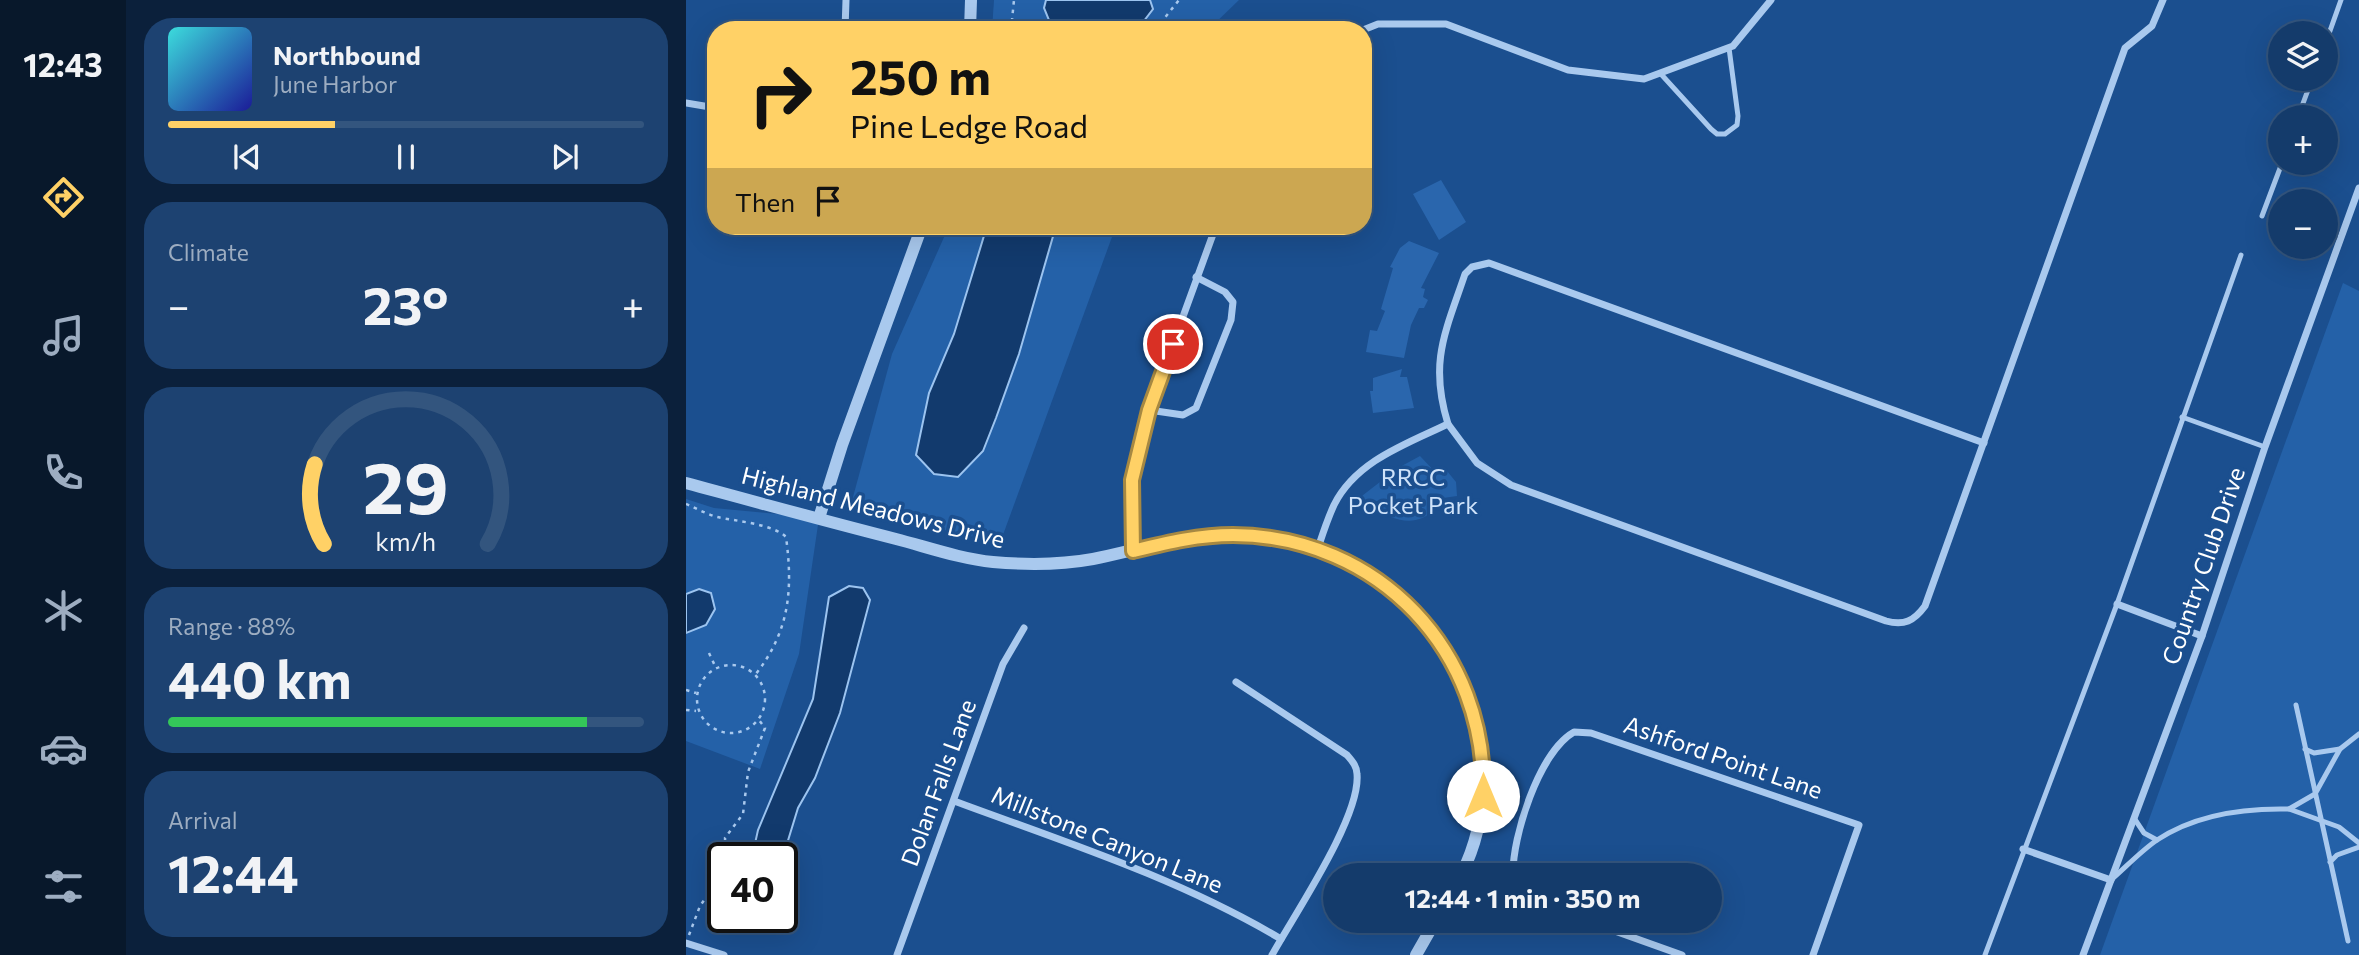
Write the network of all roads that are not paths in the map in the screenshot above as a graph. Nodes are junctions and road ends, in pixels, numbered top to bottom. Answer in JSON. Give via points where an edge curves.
{"nodes":[{"id":1,"x":846,"y":0,"type":"edge"},
{"id":2,"x":971,"y":0,"type":"edge"},
{"id":3,"x":1771,"y":0,"type":"edge"},
{"id":4,"x":2163,"y":0,"type":"edge"},
{"id":5,"x":2341,"y":0,"type":"edge"},
{"id":6,"x":845,"y":21,"type":"edge"},
{"id":7,"x":970,"y":21,"type":"edge"},
{"id":8,"x":2334,"y":21,"type":"edge"},
{"id":9,"x":1372,"y":26,"type":"edge"},
{"id":10,"x":1729,"y":47,"type":"junction"},
{"id":11,"x":1660,"y":73,"type":"junction"},
{"id":12,"x":686,"y":103,"type":"edge"},
{"id":13,"x":707,"y":106,"type":"edge"},
{"id":14,"x":2277,"y":175,"type":"edge"},
{"id":15,"x":2359,"y":188,"type":"edge"},
{"id":16,"x":2262,"y":216,"type":"dead end"},
{"id":17,"x":919,"y":235,"type":"edge"},
{"id":18,"x":1212,"y":235,"type":"edge"},
{"id":19,"x":2241,"y":255,"type":"dead end"},
{"id":20,"x":1196,"y":277,"type":"junction"},
{"id":21,"x":1149,"y":410,"type":"junction"},
{"id":22,"x":2182,"y":417,"type":"junction"},
{"id":23,"x":1448,"y":424,"type":"junction"},
{"id":24,"x":1984,"y":443,"type":"junction"},
{"id":25,"x":2265,"y":447,"type":"junction"},
{"id":26,"x":686,"y":483,"type":"edge"},
{"id":27,"x":819,"y":518,"type":"junction"},
{"id":28,"x":1133,"y":551,"type":"junction"},
{"id":29,"x":1317,"y":551,"type":"junction"},
{"id":30,"x":2117,"y":604,"type":"junction"},
{"id":31,"x":1024,"y":628,"type":"dead end"},
{"id":32,"x":2202,"y":636,"type":"junction"},
{"id":33,"x":1236,"y":682,"type":"dead end"},
{"id":34,"x":2296,"y":705,"type":"dead end"},
{"id":35,"x":2359,"y":734,"type":"edge"},
{"id":36,"x":2305,"y":750,"type":"junction"},
{"id":37,"x":2340,"y":750,"type":"junction"},
{"id":38,"x":2315,"y":794,"type":"junction"},
{"id":39,"x":954,"y":800,"type":"junction"},
{"id":40,"x":2289,"y":809,"type":"junction"},
{"id":41,"x":2134,"y":818,"type":"junction"},
{"id":42,"x":2321,"y":819,"type":"junction"},
{"id":43,"x":2157,"y":840,"type":"junction"},
{"id":44,"x":2359,"y":845,"type":"edge"},
{"id":45,"x":2023,"y":849,"type":"junction"},
{"id":46,"x":2330,"y":862,"type":"junction"},
{"id":47,"x":1465,"y":863,"type":"edge"},
{"id":48,"x":1515,"y":863,"type":"edge"},
{"id":49,"x":2111,"y":880,"type":"junction"},
{"id":50,"x":1429,"y":933,"type":"edge"},
{"id":51,"x":1617,"y":933,"type":"edge"},
{"id":52,"x":1280,"y":939,"type":"junction"},
{"id":53,"x":686,"y":942,"type":"edge"},
{"id":54,"x":2347,"y":942,"type":"dead end"},
{"id":55,"x":1665,"y":952,"type":"edge"},
{"id":56,"x":724,"y":955,"type":"edge"},
{"id":57,"x":897,"y":955,"type":"edge"},
{"id":58,"x":1272,"y":955,"type":"edge"},
{"id":59,"x":1416,"y":955,"type":"edge"},
{"id":60,"x":1682,"y":955,"type":"edge"},
{"id":61,"x":1813,"y":955,"type":"edge"},
{"id":62,"x":1985,"y":955,"type":"edge"},
{"id":63,"x":2083,"y":955,"type":"edge"}],
"edges":[{"from":1,"to":6,"type":"street"},
{"from":2,"to":7,"type":"street"},
{"from":3,"to":10,"type":"street"},
{"from":4,"to":24,"type":"street","via":[[2152,26],[2125,48]]},
{"from":5,"to":8,"type":"lane"},
{"from":9,"to":11,"type":"street","via":[[1446,24],[1568,70],[1644,79]]},
{"from":10,"to":11,"type":"street"},
{"from":10,"to":11,"type":"lane","via":[[1738,116],[1737,125],[1724,134],[1711,129]]},
{"from":12,"to":13,"type":"street"},
{"from":14,"to":16,"type":"lane"},
{"from":15,"to":25,"type":"street","name":"Country Club Drive"},
{"from":17,"to":27,"type":"street"},
{"from":18,"to":20,"type":"street"},
{"from":19,"to":22,"type":"lane"},
{"from":20,"to":21,"type":"street"},
{"from":20,"to":21,"type":"street","via":[[1225,292],[1233,303],[1231,320],[1196,408],[1183,415]]},
{"from":21,"to":28,"type":"street","via":[[1132,480]]},
{"from":22,"to":25,"type":"lane"},
{"from":22,"to":30,"type":"lane"},
{"from":23,"to":24,"type":"street","via":[[1476,463],[1511,485],[1898,624],[1917,617],[1925,606]]},
{"from":23,"to":24,"type":"street","via":[[1440,398],[1439,353],[1465,274],[1489,263]]},
{"from":23,"to":29,"type":"street","via":[[1362,470],[1334,505]]},
{"from":25,"to":32,"type":"street","name":"Country Club Drive"},
{"from":26,"to":27,"type":"street","name":"Highland Meadows Drive"},
{"from":27,"to":28,"type":"street","name":"Highland Meadows Drive","via":[[989,561],[1063,563]]},
{"from":28,"to":29,"type":"street","name":"Highland Meadows Drive","via":[[1234,535]]},
{"from":29,"to":47,"type":"street","name":"Highland Meadows Drive","via":[[1372,575],[1406,602],[1436,634],[1458,672],[1476,720],[1484,769],[1480,818]]},
{"from":30,"to":32,"type":"street"},
{"from":30,"to":45,"type":"lane"},
{"from":31,"to":39,"type":"street","name":"Dolan Falls Lane","via":[[1003,664]]},
{"from":32,"to":41,"type":"street","name":"Country Club Drive"},
{"from":33,"to":52,"type":"street","via":[[1341,750],[1357,769],[1343,826]]},
{"from":34,"to":36,"type":"lane"},
{"from":35,"to":37,"type":"lane"},
{"from":36,"to":37,"type":"lane"},
{"from":36,"to":38,"type":"lane"},
{"from":37,"to":38,"type":"lane"},
{"from":38,"to":40,"type":"lane"},
{"from":38,"to":42,"type":"lane"},
{"from":39,"to":52,"type":"street","name":"Millstone Canyon Lane","via":[[1160,877]]},
{"from":39,"to":57,"type":"street","name":"Dolan Falls Lane"},
{"from":40,"to":42,"type":"lane"},
{"from":40,"to":43,"type":"lane","via":[[2231,810]]},
{"from":41,"to":43,"type":"lane","via":[[2144,833]]},
{"from":41,"to":49,"type":"street","name":"Country Club Drive"},
{"from":42,"to":44,"type":"lane","via":[[2339,827]]},
{"from":42,"to":46,"type":"lane"},
{"from":43,"to":49,"type":"lane"},
{"from":44,"to":46,"type":"lane"},
{"from":45,"to":49,"type":"street"},
{"from":45,"to":62,"type":"lane"},
{"from":46,"to":54,"type":"lane"},
{"from":48,"to":61,"type":"street","name":"Ashford Point Lane","via":[[1535,788],[1556,747],[1574,732],[1591,733],[1859,825]]},
{"from":49,"to":63,"type":"street","name":"Country Club Drive"},
{"from":50,"to":59,"type":"street"},
{"from":51,"to":55,"type":"street"},
{"from":52,"to":58,"type":"street"},
{"from":53,"to":56,"type":"street"},
{"from":55,"to":60,"type":"street"}]}
